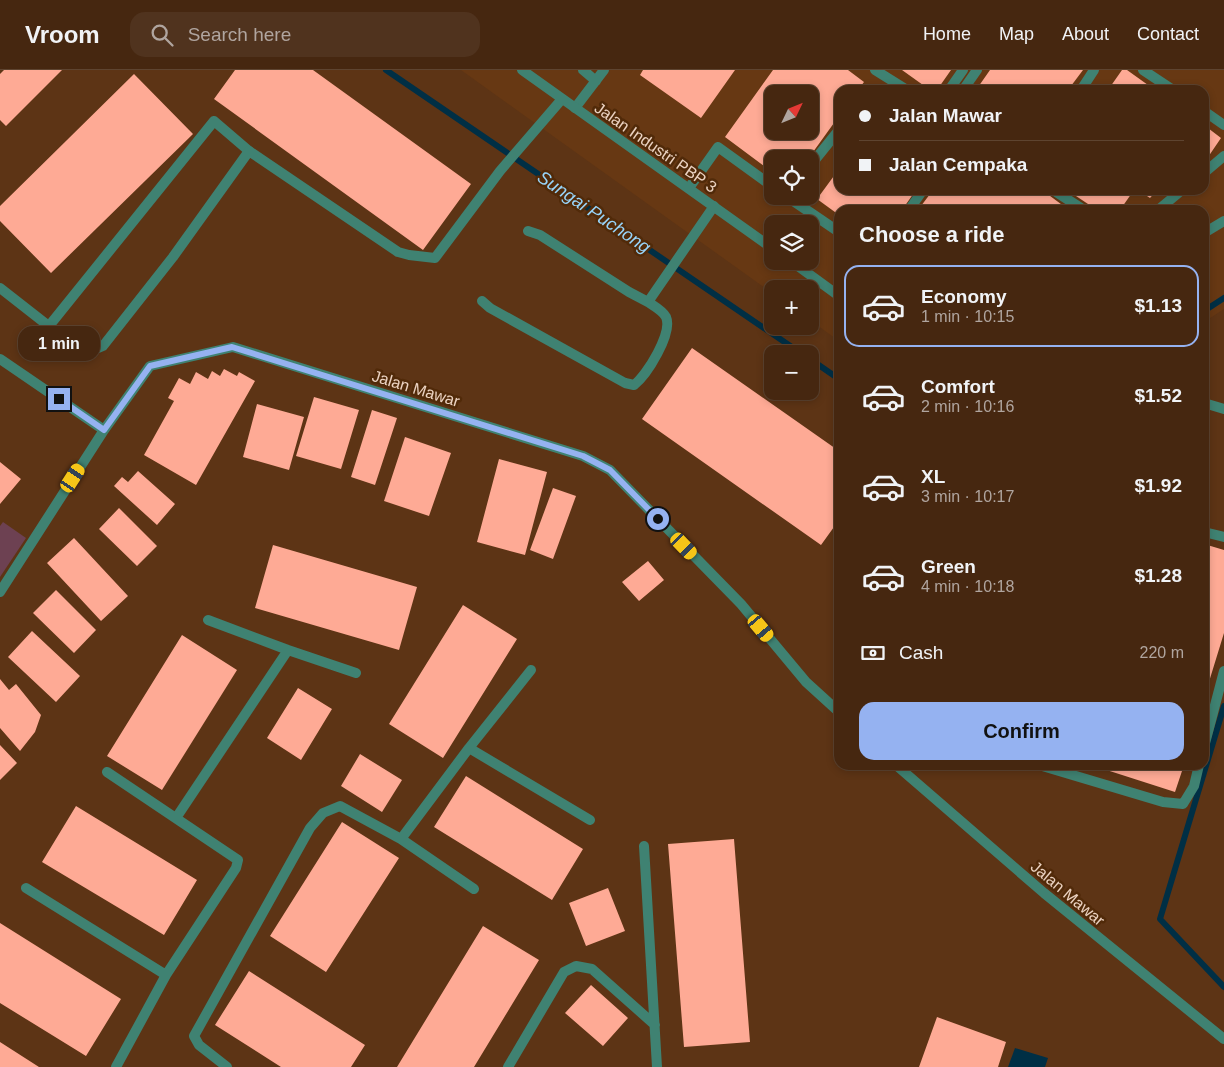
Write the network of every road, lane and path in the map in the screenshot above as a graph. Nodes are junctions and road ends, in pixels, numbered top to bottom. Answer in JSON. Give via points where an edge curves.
{"nodes":[{"id":1,"x":522,"y":70,"type":"edge"},
{"id":2,"x":583,"y":70,"type":"edge"},
{"id":3,"x":604,"y":70,"type":"edge"},
{"id":4,"x":875,"y":70,"type":"edge"},
{"id":5,"x":962,"y":70,"type":"edge"},
{"id":6,"x":976,"y":70,"type":"edge"},
{"id":7,"x":1094,"y":70,"type":"edge"},
{"id":8,"x":1144,"y":70,"type":"edge"},
{"id":9,"x":596,"y":81,"type":"junction"},
{"id":10,"x":899,"y":85,"type":"edge"},
{"id":11,"x":952,"y":85,"type":"edge"},
{"id":12,"x":966,"y":85,"type":"edge"},
{"id":13,"x":1084,"y":85,"type":"edge"},
{"id":14,"x":1166,"y":85,"type":"edge"},
{"id":15,"x":562,"y":99,"type":"junction"},
{"id":16,"x":575,"y":108,"type":"junction"},
{"id":17,"x":1209,"y":114,"type":"edge"},
{"id":18,"x":1224,"y":124,"type":"edge"},
{"id":19,"x":834,"y":136,"type":"edge"},
{"id":20,"x":249,"y":151,"type":"junction"},
{"id":21,"x":819,"y":155,"type":"edge"},
{"id":22,"x":1224,"y":156,"type":"edge"},
{"id":23,"x":1209,"y":169,"type":"edge"},
{"id":24,"x":764,"y":180,"type":"edge"},
{"id":25,"x":689,"y":188,"type":"junction"},
{"id":26,"x":1061,"y":195,"type":"edge"},
{"id":27,"x":1176,"y":195,"type":"edge"},
{"id":28,"x":799,"y":205,"type":"edge"},
{"id":29,"x":1076,"y":205,"type":"edge"},
{"id":30,"x":1164,"y":205,"type":"edge"},
{"id":31,"x":714,"y":206,"type":"junction"},
{"id":32,"x":1224,"y":221,"type":"edge"},
{"id":33,"x":834,"y":229,"type":"edge"},
{"id":34,"x":1209,"y":230,"type":"edge"},
{"id":35,"x":528,"y":231,"type":"dead end"},
{"id":36,"x":764,"y":242,"type":"edge"},
{"id":37,"x":803,"y":270,"type":"edge"},
{"id":38,"x":0,"y":288,"type":"edge"},
{"id":39,"x":834,"y":292,"type":"edge"},
{"id":40,"x":482,"y":301,"type":"dead end"},
{"id":41,"x":648,"y":302,"type":"junction"},
{"id":42,"x":49,"y":326,"type":"junction"},
{"id":43,"x":0,"y":358,"type":"edge"},
{"id":44,"x":1209,"y":404,"type":"edge"},
{"id":45,"x":1224,"y":409,"type":"edge"},
{"id":46,"x":104,"y":430,"type":"junction"},
{"id":47,"x":1209,"y":533,"type":"edge"},
{"id":48,"x":1224,"y":537,"type":"edge"},
{"id":49,"x":0,"y":592,"type":"edge"},
{"id":50,"x":208,"y":620,"type":"dead end"},
{"id":51,"x":288,"y":650,"type":"junction"},
{"id":52,"x":531,"y":670,"type":"dead end"},
{"id":53,"x":1224,"y":671,"type":"edge"},
{"id":54,"x":356,"y":672,"type":"dead end"},
{"id":55,"x":834,"y":707,"type":"edge"},
{"id":56,"x":1209,"y":727,"type":"edge"},
{"id":57,"x":469,"y":748,"type":"junction"},
{"id":58,"x":904,"y":770,"type":"edge"},
{"id":59,"x":1056,"y":770,"type":"edge"},
{"id":60,"x":1198,"y":770,"type":"edge"},
{"id":61,"x":107,"y":772,"type":"dead end"},
{"id":62,"x":176,"y":818,"type":"junction"},
{"id":63,"x":590,"y":820,"type":"dead end"},
{"id":64,"x":401,"y":839,"type":"junction"},
{"id":65,"x":644,"y":846,"type":"dead end"},
{"id":66,"x":26,"y":888,"type":"dead end"},
{"id":67,"x":474,"y":889,"type":"dead end"},
{"id":68,"x":166,"y":975,"type":"junction"},
{"id":69,"x":655,"y":1025,"type":"junction"},
{"id":70,"x":1224,"y":1039,"type":"edge"},
{"id":71,"x":119,"y":1065,"type":"edge"},
{"id":72,"x":227,"y":1067,"type":"edge"},
{"id":73,"x":508,"y":1067,"type":"edge"},
{"id":74,"x":657,"y":1067,"type":"edge"}],
"edges":[{"from":1,"to":15,"type":"street","name":"Jalan Industri PBP 3"},
{"from":2,"to":9,"type":"street"},
{"from":3,"to":9,"type":"street"},
{"from":4,"to":10,"type":"street"},
{"from":5,"to":11,"type":"street"},
{"from":6,"to":12,"type":"street"},
{"from":7,"to":13,"type":"street"},
{"from":8,"to":14,"type":"street"},
{"from":9,"to":16,"type":"street"},
{"from":15,"to":16,"type":"street","name":"Jalan Industri PBP 3"},
{"from":15,"to":20,"type":"street","via":[[500,171],[435,258],[398,252]]},
{"from":16,"to":25,"type":"street","name":"Jalan Industri PBP 3"},
{"from":17,"to":18,"type":"street"},
{"from":19,"to":21,"type":"street"},
{"from":20,"to":42,"type":"street","via":[[173,257],[103,346],[89,352],[78,349]]},
{"from":20,"to":42,"type":"street","via":[[214,122]]},
{"from":22,"to":23,"type":"street"},
{"from":24,"to":25,"type":"street","via":[[718,147]]},
{"from":25,"to":31,"type":"street","name":"Jalan Industri PBP 3"},
{"from":26,"to":29,"type":"street"},
{"from":27,"to":30,"type":"street"},
{"from":28,"to":33,"type":"street"},
{"from":31,"to":36,"type":"street","name":"Jalan Industri PBP 3"},
{"from":31,"to":41,"type":"street"},
{"from":32,"to":34,"type":"street"},
{"from":35,"to":41,"type":"street","via":[[540,235]]},
{"from":37,"to":39,"type":"street"},
{"from":38,"to":42,"type":"street"},
{"from":40,"to":41,"type":"street","via":[[601,370],[634,385],[655,358],[666,330],[665,314]]},
{"from":43,"to":46,"type":"street"},
{"from":44,"to":45,"type":"street"},
{"from":46,"to":49,"type":"street","name":"Jalan Mawar"},
{"from":46,"to":55,"type":"street","name":"Jalan Mawar","via":[[150,366],[232,347],[583,456],[610,470],[740,604],[806,682]]},
{"from":47,"to":48,"type":"street"},
{"from":50,"to":51,"type":"street"},
{"from":51,"to":54,"type":"street"},
{"from":51,"to":62,"type":"street"},
{"from":52,"to":57,"type":"street"},
{"from":53,"to":56,"type":"street"},
{"from":57,"to":63,"type":"street"},
{"from":57,"to":64,"type":"street"},
{"from":58,"to":70,"type":"street","name":"Jalan Mawar","via":[[1044,894]]},
{"from":59,"to":60,"type":"street","via":[[1163,802],[1183,804],[1194,786]]},
{"from":61,"to":62,"type":"street"},
{"from":62,"to":68,"type":"street","via":[[238,860],[236,868]]},
{"from":64,"to":67,"type":"street"},
{"from":64,"to":72,"type":"street","via":[[340,806],[323,813],[310,828],[194,1036],[199,1046]]},
{"from":65,"to":69,"type":"street"},
{"from":66,"to":68,"type":"street"},
{"from":68,"to":71,"type":"street"},
{"from":69,"to":73,"type":"street","via":[[592,970],[576,966],[564,972]]},
{"from":69,"to":74,"type":"street"}]}
